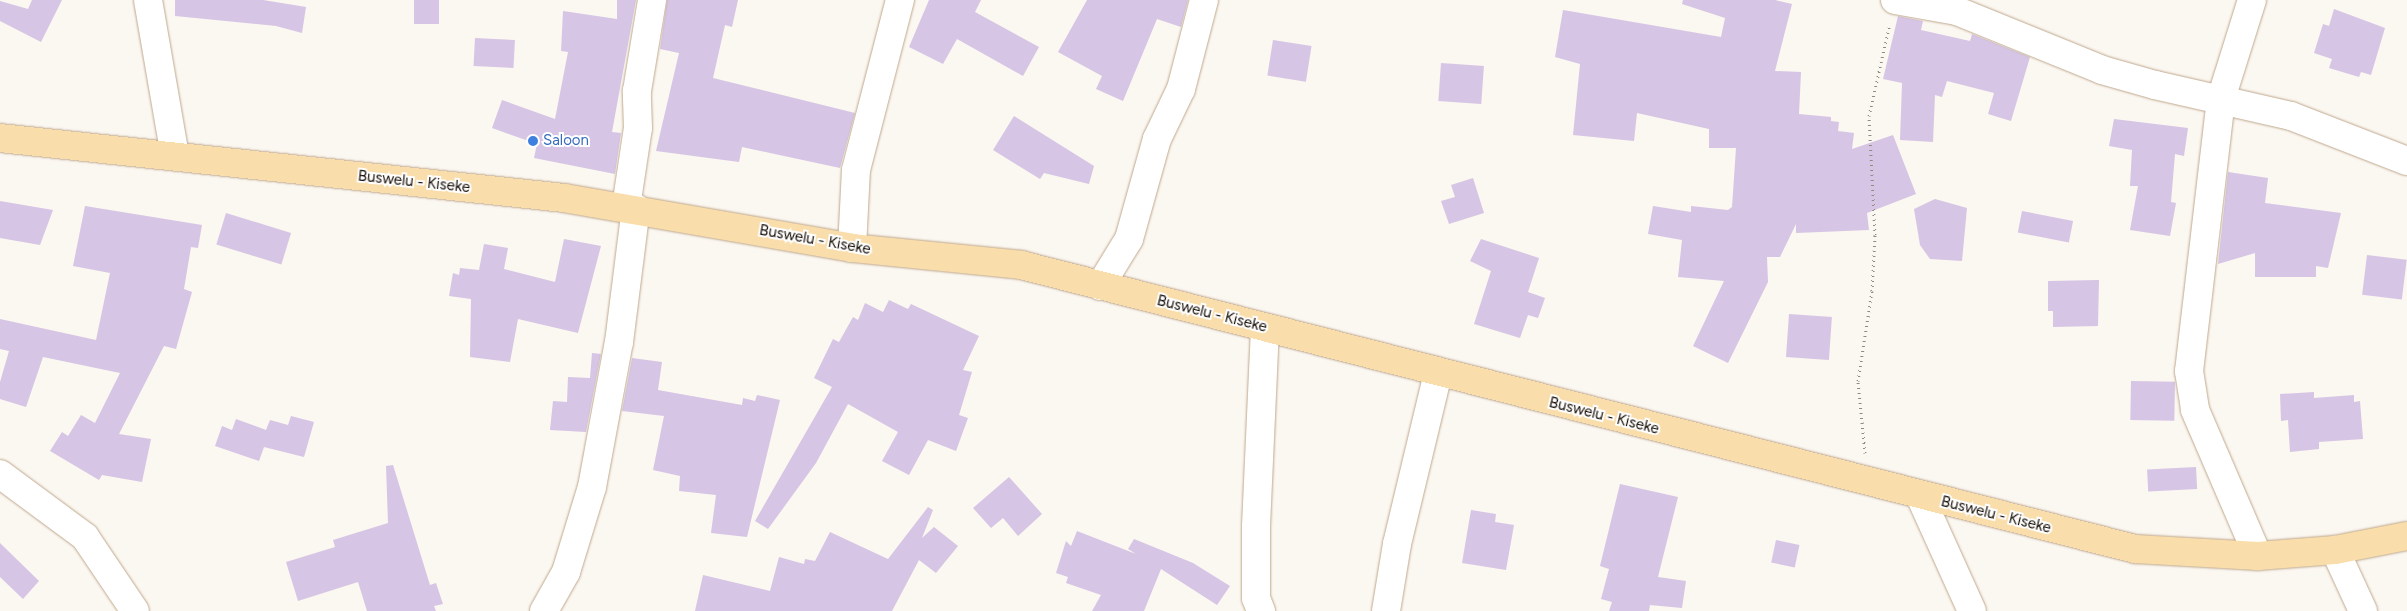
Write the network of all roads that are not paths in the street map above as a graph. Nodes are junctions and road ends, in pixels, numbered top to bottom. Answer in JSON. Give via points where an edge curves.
{"nodes":[{"id":1,"x":148,"y":0,"type":"edge"},
{"id":2,"x":652,"y":0,"type":"edge"},
{"id":3,"x":900,"y":0,"type":"edge"},
{"id":4,"x":1204,"y":0,"type":"edge"},
{"id":5,"x":2252,"y":0,"type":"edge"},
{"id":6,"x":1959,"y":6,"type":"edge"},
{"id":7,"x":1893,"y":10,"type":"edge"},
{"id":8,"x":2221,"y":99,"type":"junction"},
{"id":9,"x":0,"y":138,"type":"edge"},
{"id":10,"x":175,"y":156,"type":"junction"},
{"id":11,"x":2407,"y":161,"type":"edge"},
{"id":12,"x":631,"y":208,"type":"junction"},
{"id":13,"x":852,"y":248,"type":"junction"},
{"id":14,"x":1100,"y":286,"type":"junction"},
{"id":15,"x":1266,"y":328,"type":"junction"},
{"id":16,"x":1438,"y":373,"type":"junction"},
{"id":17,"x":0,"y":474,"type":"edge"},
{"id":18,"x":1920,"y":496,"type":"junction"},
{"id":19,"x":2407,"y":536,"type":"edge"},
{"id":20,"x":2335,"y":550,"type":"junction"},
{"id":21,"x":2258,"y":556,"type":"junction"},
{"id":22,"x":135,"y":611,"type":"edge"},
{"id":23,"x":544,"y":611,"type":"edge"},
{"id":24,"x":1261,"y":611,"type":"edge"},
{"id":25,"x":1386,"y":611,"type":"edge"},
{"id":26,"x":1972,"y":611,"type":"edge"},
{"id":27,"x":2363,"y":611,"type":"edge"}],
"edges":[{"from":1,"to":10,"type":"street"},
{"from":2,"to":12,"type":"street","via":[[637,91],[638,128]]},
{"from":3,"to":13,"type":"street","via":[[856,170]]},
{"from":4,"to":14,"type":"street","via":[[1182,89],[1157,139],[1128,239]]},
{"from":5,"to":8,"type":"street"},
{"from":6,"to":7,"type":"street"},
{"from":6,"to":8,"type":"street","via":[[2102,70]]},
{"from":8,"to":11,"type":"street","via":[[2291,116]]},
{"from":8,"to":21,"type":"street","via":[[2189,371],[2196,410]]},
{"from":9,"to":10,"type":"main road","name":"Buswelu - Kiseke"},
{"from":10,"to":12,"type":"main road","name":"Buswelu - Kiseke"},
{"from":12,"to":13,"type":"main road","name":"Buswelu - Kiseke"},
{"from":12,"to":23,"type":"street","via":[[619,342],[592,487],[566,572]]},
{"from":13,"to":14,"type":"main road","name":"Buswelu - Kiseke","via":[[1021,265]]},
{"from":14,"to":15,"type":"main road","name":"Buswelu - Kiseke"},
{"from":15,"to":16,"type":"main road","name":"Buswelu - Kiseke"},
{"from":15,"to":24,"type":"street","via":[[1256,526],[1256,598]]},
{"from":16,"to":18,"type":"main road","name":"Buswelu - Kiseke"},
{"from":16,"to":25,"type":"street","via":[[1397,544]]},
{"from":17,"to":22,"type":"street","via":[[85,537]]},
{"from":18,"to":21,"type":"main road","name":"Buswelu - Kiseke","via":[[2135,549]]},
{"from":18,"to":26,"type":"street"},
{"from":19,"to":20,"type":"main road","name":"Buswelu - Kiseke"},
{"from":20,"to":21,"type":"main road","name":"Buswelu - Kiseke"},
{"from":20,"to":27,"type":"street"}]}
